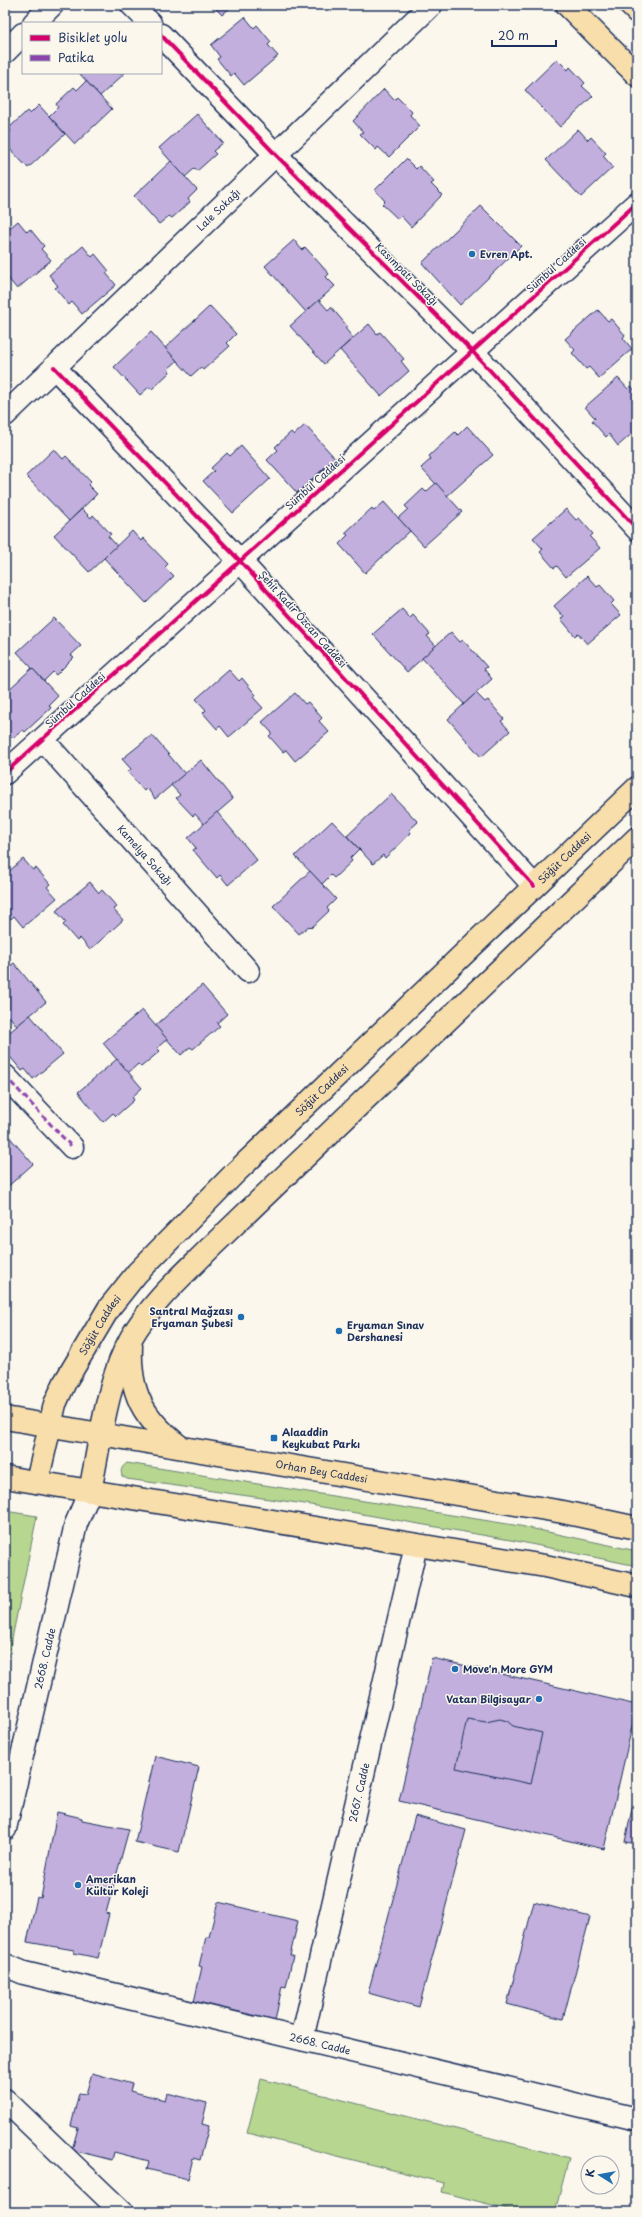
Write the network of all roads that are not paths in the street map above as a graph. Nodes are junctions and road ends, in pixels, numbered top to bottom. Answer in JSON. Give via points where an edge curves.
{"nodes":[{"id":1,"x":52,"y":5,"type":"edge"},
{"id":2,"x":132,"y":5,"type":"edge"},
{"id":3,"x":431,"y":5,"type":"edge"},
{"id":4,"x":566,"y":5,"type":"edge"},
{"id":5,"x":630,"y":5,"type":"edge"},
{"id":6,"x":637,"y":12,"type":"edge"},
{"id":7,"x":35,"y":22,"type":"edge"},
{"id":8,"x":149,"y":22,"type":"edge"},
{"id":9,"x":22,"y":35,"type":"edge"},
{"id":10,"x":162,"y":36,"type":"edge"},
{"id":11,"x":5,"y":52,"type":"edge"},
{"id":12,"x":637,"y":76,"type":"edge"},
{"id":13,"x":276,"y":154,"type":"junction"},
{"id":14,"x":637,"y":204,"type":"edge"},
{"id":15,"x":472,"y":351,"type":"junction"},
{"id":16,"x":54,"y":367,"type":"junction"},
{"id":17,"x":5,"y":414,"type":"edge"},
{"id":18,"x":637,"y":529,"type":"edge"},
{"id":19,"x":240,"y":561,"type":"junction"},
{"id":20,"x":43,"y":740,"type":"junction"},
{"id":21,"x":5,"y":774,"type":"edge"},
{"id":22,"x":637,"y":788,"type":"edge"},
{"id":23,"x":637,"y":838,"type":"edge"},
{"id":24,"x":534,"y":886,"type":"junction"},
{"id":25,"x":248,"y":971,"type":"dead end"},
{"id":26,"x":5,"y":1076,"type":"edge"},
{"id":27,"x":72,"y":1147,"type":"dead end"},
{"id":28,"x":132,"y":1338,"type":"junction"},
{"id":29,"x":5,"y":1418,"type":"edge"},
{"id":30,"x":50,"y":1425,"type":"junction"},
{"id":31,"x":102,"y":1434,"type":"junction"},
{"id":32,"x":180,"y":1447,"type":"junction"},
{"id":33,"x":5,"y":1477,"type":"edge"},
{"id":34,"x":37,"y":1482,"type":"junction"},
{"id":35,"x":90,"y":1491,"type":"junction"},
{"id":36,"x":637,"y":1528,"type":"edge"},
{"id":37,"x":416,"y":1545,"type":"junction"},
{"id":38,"x":637,"y":1586,"type":"edge"},
{"id":39,"x":5,"y":1829,"type":"edge"},
{"id":40,"x":5,"y":1965,"type":"edge"},
{"id":41,"x":302,"y":2040,"type":"junction"},
{"id":42,"x":5,"y":2100,"type":"edge"},
{"id":43,"x":637,"y":2119,"type":"edge"},
{"id":44,"x":122,"y":2212,"type":"edge"}],
"edges":[{"from":1,"to":7,"type":"street"},
{"from":2,"to":8,"type":"street"},
{"from":3,"to":13,"type":"street","name":"Lale Sokağı"},
{"from":4,"to":12,"type":"main road"},
{"from":5,"to":6,"type":"main road"},
{"from":9,"to":11,"type":"street"},
{"from":10,"to":13,"type":"street","name":"Kasımpatı Sokağı"},
{"from":13,"to":15,"type":"street","name":"Kasımpatı Sokağı"},
{"from":13,"to":16,"type":"street","name":"Lale Sokağı"},
{"from":14,"to":15,"type":"street","name":"Sümbül Caddesi"},
{"from":15,"to":18,"type":"street","name":"Kasımpatı Sokağı"},
{"from":15,"to":19,"type":"street","name":"Sümbül Caddesi"},
{"from":16,"to":17,"type":"street","name":"Lale Sokağı"},
{"from":16,"to":19,"type":"street","name":"Şehit Kadir Özcan Caddesi"},
{"from":19,"to":20,"type":"street","name":"Sümbül Caddesi"},
{"from":19,"to":24,"type":"street","name":"Şehit Kadir Özcan Caddesi"},
{"from":20,"to":21,"type":"street","name":"Sümbül Caddesi"},
{"from":20,"to":25,"type":"street","name":"Kamelya Sokağı"},
{"from":22,"to":24,"type":"main road","name":"Söğüt Caddesi"},
{"from":23,"to":28,"type":"main road","via":[[205,1253],[146,1316]]},
{"from":24,"to":30,"type":"main road","name":"Söğüt Caddesi","via":[[234,1174],[137,1273],[109,1308],[76,1360],[55,1404]]},
{"from":26,"to":27,"type":"street"},
{"from":28,"to":31,"type":"main road","via":[[118,1368]]},
{"from":28,"to":32,"type":"main road","via":[[130,1368],[135,1393],[146,1414],[161,1432]]},
{"from":29,"to":30,"type":"main road","name":"Orhan Bey Caddesi"},
{"from":30,"to":31,"type":"main road","name":"Orhan Bey Caddesi"},
{"from":30,"to":34,"type":"main road","name":"Söğüt Caddesi"},
{"from":31,"to":32,"type":"main road","name":"Orhan Bey Caddesi"},
{"from":31,"to":35,"type":"main road"},
{"from":32,"to":36,"type":"main road","name":"Orhan Bey Caddesi","via":[[563,1512]]},
{"from":33,"to":34,"type":"main road"},
{"from":34,"to":35,"type":"main road"},
{"from":35,"to":37,"type":"main road"},
{"from":35,"to":39,"type":"street","name":"2668. Cadde","via":[[76,1524]]},
{"from":37,"to":38,"type":"main road","via":[[545,1566]]},
{"from":37,"to":41,"type":"street","name":"2667. Cadde"},
{"from":40,"to":41,"type":"street","name":"2668. Cadde","via":[[24,1974]]},
{"from":41,"to":43,"type":"street","name":"2668. Cadde"},
{"from":42,"to":44,"type":"street"}]}
